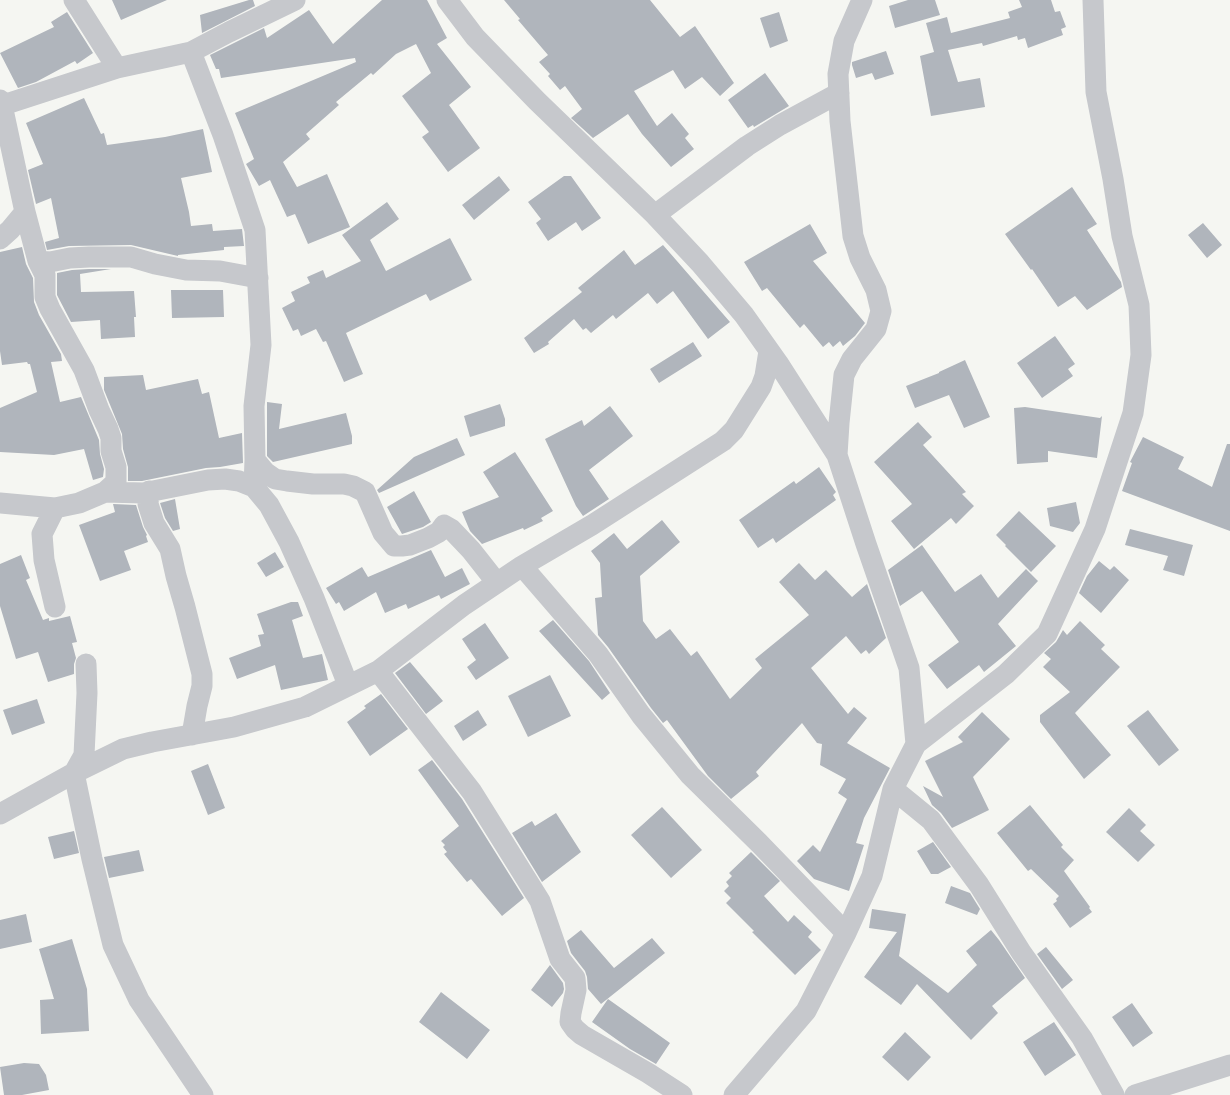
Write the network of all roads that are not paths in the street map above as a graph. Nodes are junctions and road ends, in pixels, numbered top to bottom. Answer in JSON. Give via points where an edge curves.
{"nodes":[{"id":1,"x":74,"y":0,"type":"edge"},
{"id":2,"x":295,"y":0,"type":"edge"},
{"id":3,"x":447,"y":0,"type":"edge"},
{"id":4,"x":862,"y":0,"type":"edge"},
{"id":5,"x":1094,"y":0,"type":"edge"},
{"id":6,"x":192,"y":52,"type":"junction"},
{"id":7,"x":117,"y":68,"type":"junction"},
{"id":8,"x":839,"y":93,"type":"junction"},
{"id":9,"x":1,"y":104,"type":"edge"},
{"id":10,"x":25,"y":212,"type":"junction"},
{"id":11,"x":655,"y":215,"type":"junction"},
{"id":12,"x":0,"y":239,"type":"edge"},
{"id":13,"x":38,"y":260,"type":"junction"},
{"id":14,"x":258,"y":278,"type":"junction"},
{"id":15,"x":769,"y":351,"type":"junction"},
{"id":16,"x":837,"y":455,"type":"junction"},
{"id":17,"x":255,"y":460,"type":"junction"},
{"id":18,"x":254,"y":488,"type":"junction"},
{"id":19,"x":150,"y":491,"type":"junction"},
{"id":20,"x":105,"y":492,"type":"junction"},
{"id":21,"x":0,"y":503,"type":"edge"},
{"id":22,"x":55,"y":508,"type":"junction"},
{"id":23,"x":522,"y":566,"type":"junction"},
{"id":24,"x":497,"y":583,"type":"junction"},
{"id":25,"x":55,"y":607,"type":"dead end"},
{"id":26,"x":86,"y":664,"type":"dead end"},
{"id":27,"x":378,"y":671,"type":"junction"},
{"id":28,"x":348,"y":685,"type":"junction"},
{"id":29,"x":192,"y":735,"type":"junction"},
{"id":30,"x":916,"y":744,"type":"junction"},
{"id":31,"x":74,"y":773,"type":"junction"},
{"id":32,"x":893,"y":790,"type":"junction"},
{"id":33,"x":0,"y":814,"type":"edge"},
{"id":34,"x":846,"y":933,"type":"junction"},
{"id":35,"x":1230,"y":1065,"type":"edge"},
{"id":36,"x":203,"y":1095,"type":"edge"},
{"id":37,"x":682,"y":1095,"type":"edge"},
{"id":38,"x":734,"y":1095,"type":"edge"},
{"id":39,"x":1114,"y":1095,"type":"edge"},
{"id":40,"x":1135,"y":1095,"type":"edge"}],
"edges":[{"from":1,"to":7,"type":"street"},
{"from":2,"to":6,"type":"street"},
{"from":3,"to":11,"type":"street","via":[[475,37]]},
{"from":4,"to":8,"type":"street","via":[[844,41],[838,74]]},
{"from":5,"to":30,"type":"street","via":[[1096,92],[1122,236],[1139,305],[1142,355],[1134,413],[1095,529],[1047,634],[1006,674]]},
{"from":6,"to":7,"type":"street"},
{"from":6,"to":14,"type":"street","via":[[255,230]]},
{"from":7,"to":9,"type":"street"},
{"from":8,"to":11,"type":"street","via":[[747,146]]},
{"from":8,"to":16,"type":"street","via":[[853,236],[860,258],[876,290],[881,311],[876,329],[852,359],[844,375]]},
{"from":9,"to":10,"type":"street"},
{"from":10,"to":12,"type":"street"},
{"from":10,"to":13,"type":"street"},
{"from":11,"to":15,"type":"street","via":[[744,315]]},
{"from":13,"to":14,"type":"street","via":[[50,262],[89,256],[130,257],[186,270],[220,271]]},
{"from":13,"to":20,"type":"street","via":[[44,275],[45,297],[84,370],[111,438],[116,482]]},
{"from":14,"to":17,"type":"street","via":[[261,345],[254,406]]},
{"from":15,"to":16,"type":"street"},
{"from":15,"to":23,"type":"street","via":[[761,387],[734,430],[723,441]]},
{"from":16,"to":30,"type":"street","via":[[910,668]]},
{"from":17,"to":18,"type":"street"},
{"from":17,"to":24,"type":"street","via":[[275,479],[313,484],[344,484],[365,492],[383,534],[394,546],[410,545],[428,538],[444,526],[451,529]]},
{"from":18,"to":19,"type":"street","via":[[239,481],[225,479]]},
{"from":18,"to":28,"type":"street","via":[[269,505],[289,542]]},
{"from":19,"to":20,"type":"street"},
{"from":19,"to":29,"type":"street","via":[[148,504],[154,523],[170,549],[202,674]]},
{"from":20,"to":22,"type":"street","via":[[79,503]]},
{"from":21,"to":22,"type":"street"},
{"from":22,"to":25,"type":"street","via":[[42,534],[44,560]]},
{"from":23,"to":24,"type":"street"},
{"from":23,"to":34,"type":"street","via":[[598,654],[641,715],[690,775]]},
{"from":24,"to":27,"type":"street"},
{"from":26,"to":31,"type":"street","via":[[84,755]]},
{"from":27,"to":28,"type":"street"},
{"from":27,"to":37,"type":"street","via":[[472,792],[540,901],[560,960],[575,978],[576,990],[570,1022],[582,1035]]},
{"from":28,"to":29,"type":"street","via":[[305,707],[234,727]]},
{"from":29,"to":31,"type":"street","via":[[123,749]]},
{"from":30,"to":32,"type":"street"},
{"from":31,"to":33,"type":"street"},
{"from":31,"to":36,"type":"street","via":[[113,945],[139,1000]]},
{"from":32,"to":34,"type":"street","via":[[872,876]]},
{"from":32,"to":39,"type":"street","via":[[931,820],[979,885],[1021,952],[1082,1038]]},
{"from":34,"to":38,"type":"street","via":[[806,1010]]},
{"from":35,"to":40,"type":"street"}]}
